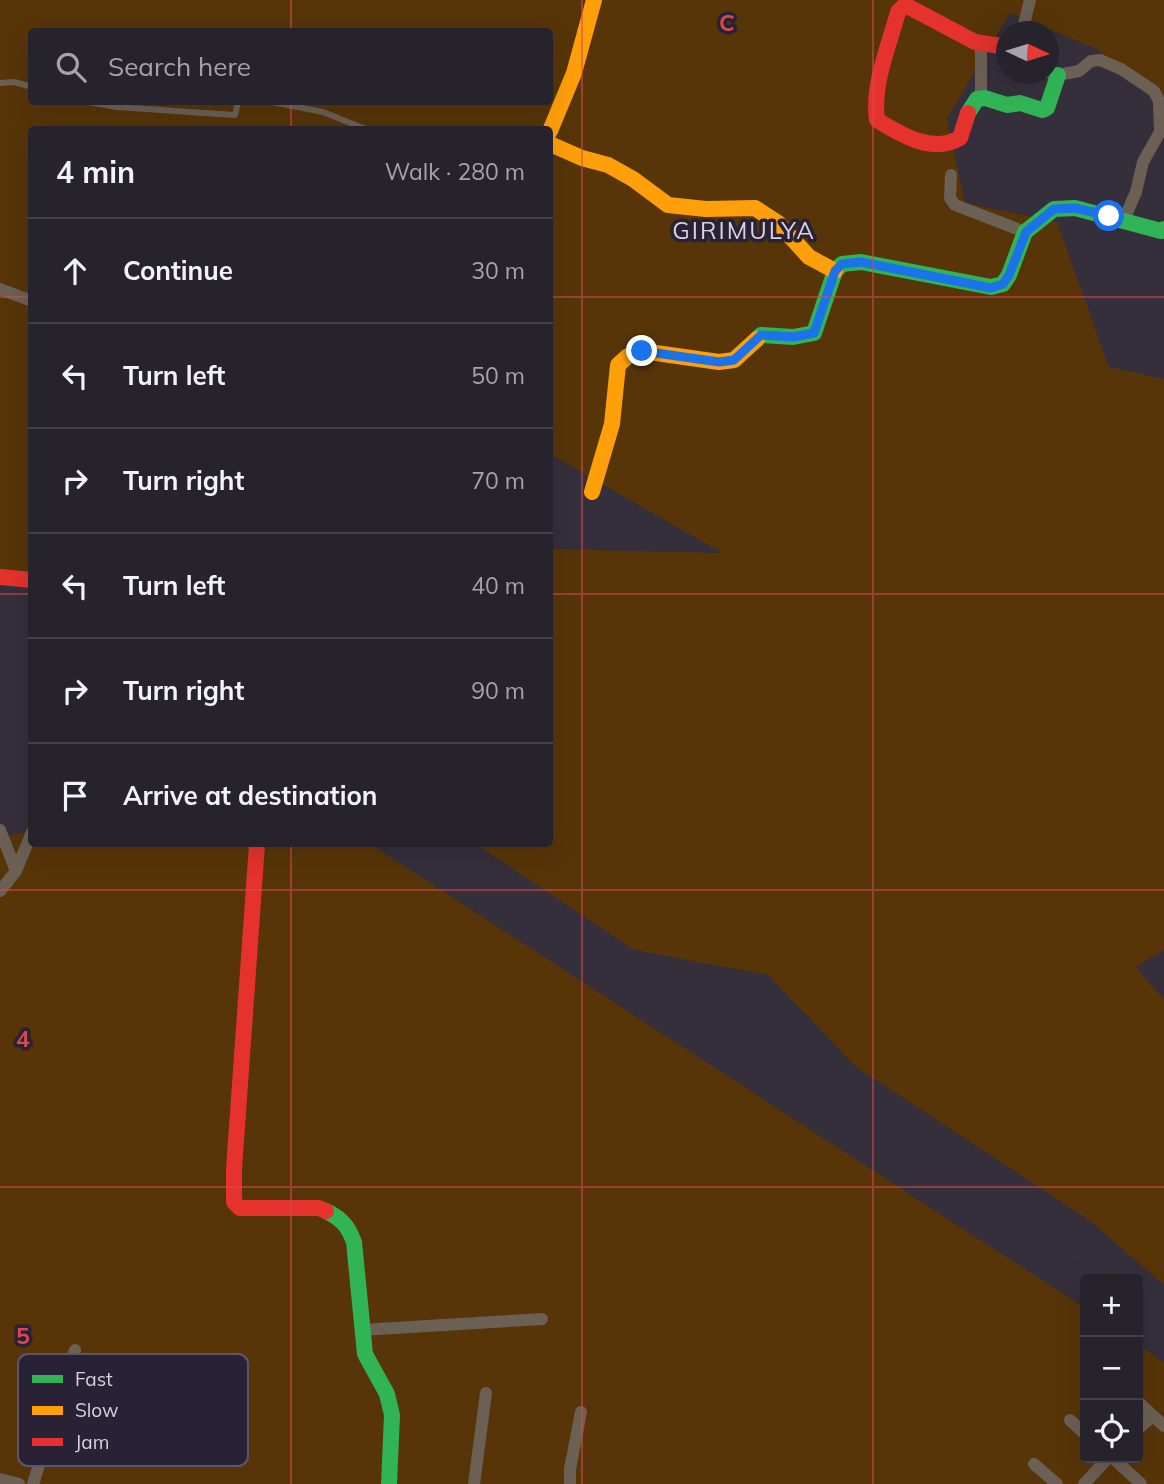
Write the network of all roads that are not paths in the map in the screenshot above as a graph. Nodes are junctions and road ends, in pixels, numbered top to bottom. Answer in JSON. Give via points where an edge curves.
{"nodes":[{"id":1,"x":594,"y":0,"type":"edge"},
{"id":2,"x":1030,"y":0,"type":"edge"},
{"id":3,"x":1023,"y":21,"type":"edge"},
{"id":4,"x":981,"y":44,"type":"junction"},
{"id":5,"x":996,"y":46,"type":"edge"},
{"id":6,"x":1059,"y":73,"type":"edge"},
{"id":7,"x":0,"y":83,"type":"edge"},
{"id":8,"x":1051,"y":84,"type":"edge"},
{"id":9,"x":28,"y":86,"type":"edge"},
{"id":10,"x":981,"y":99,"type":"junction"},
{"id":11,"x":105,"y":105,"type":"edge"},
{"id":12,"x":237,"y":105,"type":"edge"},
{"id":13,"x":287,"y":105,"type":"edge"},
{"id":14,"x":358,"y":126,"type":"edge"},
{"id":15,"x":552,"y":126,"type":"edge"},
{"id":16,"x":553,"y":145,"type":"edge"},
{"id":17,"x":951,"y":175,"type":"dead end"},
{"id":18,"x":1123,"y":222,"type":"junction"},
{"id":19,"x":1026,"y":232,"type":"junction"},
{"id":20,"x":1163,"y":234,"type":"edge"},
{"id":21,"x":835,"y":271,"type":"junction"},
{"id":22,"x":0,"y":289,"type":"edge"},
{"id":23,"x":28,"y":300,"type":"edge"},
{"id":24,"x":592,"y":492,"type":"dead end"},
{"id":25,"x":0,"y":577,"type":"edge"},
{"id":26,"x":28,"y":580,"type":"edge"},
{"id":27,"x":0,"y":830,"type":"edge"},
{"id":28,"x":28,"y":842,"type":"edge"},
{"id":29,"x":257,"y":847,"type":"edge"},
{"id":30,"x":16,"y":872,"type":"junction"},
{"id":31,"x":0,"y":891,"type":"edge"},
{"id":32,"x":542,"y":1319,"type":"dead end"},
{"id":33,"x":361,"y":1331,"type":"junction"},
{"id":34,"x":75,"y":1350,"type":"dead end"},
{"id":35,"x":74,"y":1354,"type":"edge"},
{"id":36,"x":486,"y":1393,"type":"dead end"},
{"id":37,"x":1143,"y":1407,"type":"edge"},
{"id":38,"x":581,"y":1412,"type":"dead end"},
{"id":39,"x":1153,"y":1416,"type":"junction"},
{"id":40,"x":1070,"y":1420,"type":"dead end"},
{"id":41,"x":1143,"y":1425,"type":"edge"},
{"id":42,"x":1164,"y":1426,"type":"edge"},
{"id":43,"x":1080,"y":1429,"type":"edge"},
{"id":44,"x":1106,"y":1463,"type":"edge"},
{"id":45,"x":1117,"y":1463,"type":"edge"},
{"id":46,"x":1034,"y":1464,"type":"dead end"},
{"id":47,"x":39,"y":1466,"type":"edge"},
{"id":48,"x":0,"y":1479,"type":"edge"},
{"id":49,"x":19,"y":1484,"type":"edge"},
{"id":50,"x":33,"y":1484,"type":"edge"},
{"id":51,"x":389,"y":1484,"type":"edge"},
{"id":52,"x":474,"y":1484,"type":"edge"},
{"id":53,"x":570,"y":1484,"type":"edge"},
{"id":54,"x":1057,"y":1484,"type":"edge"},
{"id":55,"x":1084,"y":1484,"type":"edge"},
{"id":56,"x":1141,"y":1484,"type":"edge"}],
"edges":[{"from":1,"to":15,"type":"street","via":[[574,73]]},
{"from":2,"to":3,"type":"street"},
{"from":4,"to":5,"type":"street"},
{"from":4,"to":10,"type":"street"},
{"from":4,"to":10,"type":"street","via":[[903,7],[898,12],[875,114],[882,125],[911,140],[948,145],[960,138],[971,107]]},
{"from":6,"to":18,"type":"street","via":[[1079,71],[1091,61],[1101,60],[1154,91],[1159,101],[1160,132],[1143,162]]},
{"from":7,"to":9,"type":"lane"},
{"from":8,"to":10,"type":"street","via":[[1047,108],[1042,110]]},
{"from":11,"to":12,"type":"lane","via":[[235,114]]},
{"from":13,"to":14,"type":"lane"},
{"from":16,"to":21,"type":"street","via":[[608,165],[668,205],[755,208],[778,223],[809,257]]},
{"from":17,"to":19,"type":"street","via":[[950,198],[955,205]]},
{"from":18,"to":19,"type":"street","via":[[1075,208],[1054,209]]},
{"from":18,"to":20,"type":"street"},
{"from":19,"to":21,"type":"street","via":[[1009,275],[1003,284],[991,288],[861,262],[842,264]]},
{"from":21,"to":24,"type":"street","via":[[814,333],[761,335],[734,360],[719,362],[642,351],[628,355],[618,365],[612,424]]},
{"from":22,"to":23,"type":"street"},
{"from":25,"to":26,"type":"street"},
{"from":27,"to":30,"type":"street"},
{"from":28,"to":30,"type":"street"},
{"from":29,"to":33,"type":"street","via":[[234,1202],[240,1208],[319,1208],[340,1218],[354,1242]]},
{"from":30,"to":31,"type":"street"},
{"from":32,"to":33,"type":"street"},
{"from":33,"to":51,"type":"street","via":[[369,1366],[391,1406]]},
{"from":34,"to":35,"type":"street"},
{"from":36,"to":52,"type":"street"},
{"from":37,"to":39,"type":"street"},
{"from":38,"to":53,"type":"street"},
{"from":39,"to":41,"type":"street"},
{"from":39,"to":42,"type":"street"},
{"from":40,"to":43,"type":"street"},
{"from":44,"to":55,"type":"street"},
{"from":45,"to":56,"type":"street"},
{"from":46,"to":54,"type":"street"},
{"from":47,"to":50,"type":"street"},
{"from":48,"to":49,"type":"street"}]}
